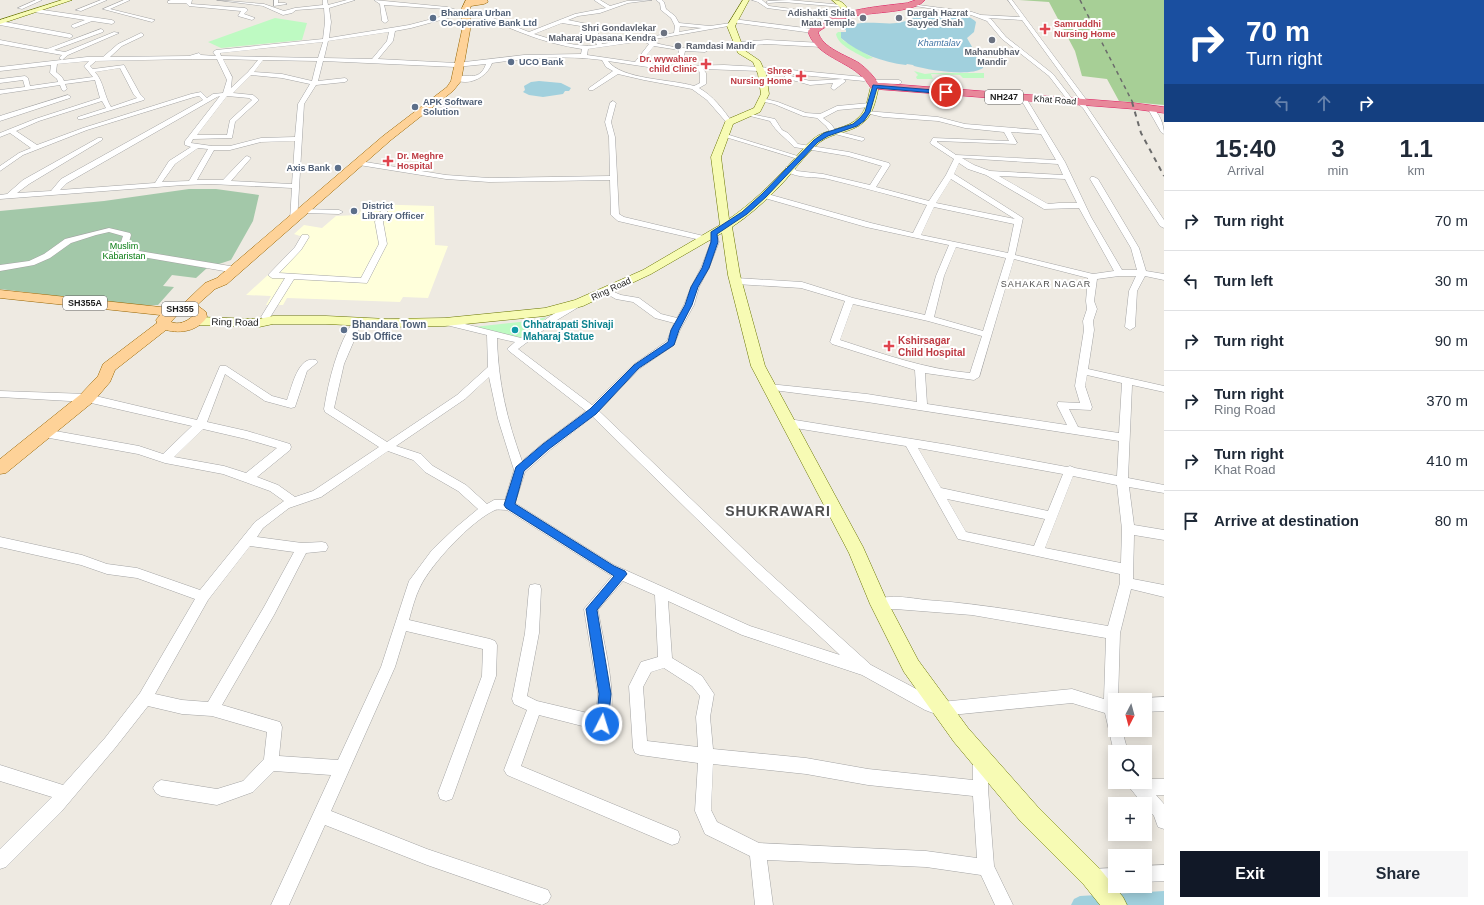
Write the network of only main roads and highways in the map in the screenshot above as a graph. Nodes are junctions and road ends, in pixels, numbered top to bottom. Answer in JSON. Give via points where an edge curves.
{"nodes":[{"id":1,"x":486,"y":1,"type":"edge"},
{"id":2,"x":915,"y":2,"type":"edge"},
{"id":3,"x":466,"y":7,"type":"edge"},
{"id":4,"x":1164,"y":110,"type":"edge"},
{"id":5,"x":5,"y":299,"type":"edge"},
{"id":6,"x":169,"y":321,"type":"junction"},
{"id":7,"x":0,"y":468,"type":"edge"}],
"edges":[{"from":1,"to":3,"type":"main road"},
{"from":2,"to":4,"type":"highway","name":"Khat Road","number":"NH247","via":[[843,11],[813,31],[814,36],[822,45],[860,69],[872,82]]},
{"from":3,"to":6,"type":"main road","number":"SH355","via":[[466,30],[457,79],[450,89],[387,138],[222,281],[221,288],[195,313],[189,325]]},
{"from":5,"to":6,"type":"main road","number":"SH355A"},
{"from":6,"to":7,"type":"main road","number":"SH355","via":[[124,370],[105,378],[87,398]]}]}
